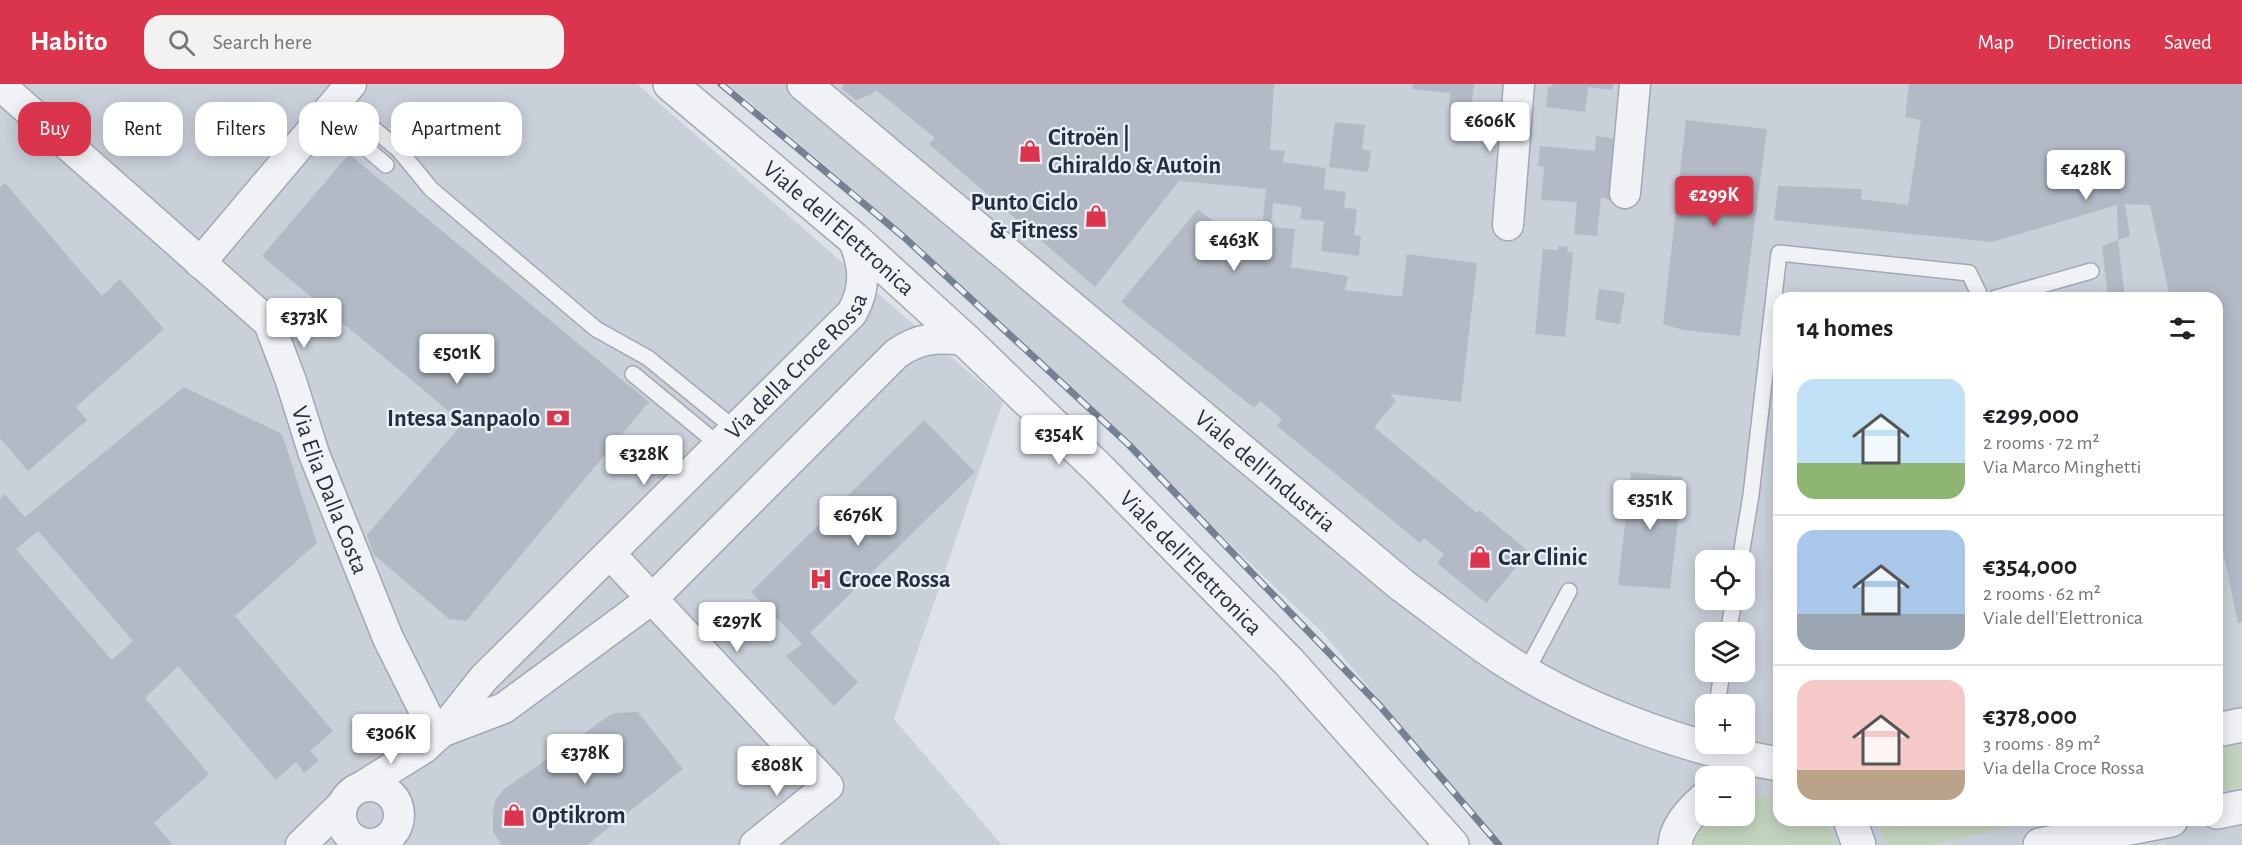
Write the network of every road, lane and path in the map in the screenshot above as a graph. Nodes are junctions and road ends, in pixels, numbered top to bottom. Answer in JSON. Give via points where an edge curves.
{"nodes":[{"id":1,"x":670,"y":84,"type":"edge"},
{"id":2,"x":804,"y":84,"type":"edge"},
{"id":3,"x":1519,"y":84,"type":"edge"},
{"id":4,"x":1635,"y":84,"type":"edge"},
{"id":5,"x":0,"y":85,"type":"edge"},
{"id":6,"x":338,"y":99,"type":"edge"},
{"id":7,"x":386,"y":165,"type":"dead end"},
{"id":8,"x":1625,"y":193,"type":"dead end"},
{"id":9,"x":1508,"y":225,"type":"dead end"},
{"id":10,"x":853,"y":238,"type":"junction"},
{"id":11,"x":200,"y":263,"type":"junction"},
{"id":12,"x":2091,"y":271,"type":"dead end"},
{"id":13,"x":1774,"y":292,"type":"edge"},
{"id":14,"x":1978,"y":292,"type":"edge"},
{"id":15,"x":2017,"y":292,"type":"edge"},
{"id":16,"x":1773,"y":300,"type":"edge"},
{"id":17,"x":965,"y":340,"type":"junction"},
{"id":18,"x":633,"y":374,"type":"dead end"},
{"id":19,"x":727,"y":437,"type":"junction"},
{"id":20,"x":1741,"y":550,"type":"edge"},
{"id":21,"x":610,"y":554,"type":"junction"},
{"id":22,"x":1569,"y":591,"type":"dead end"},
{"id":23,"x":653,"y":598,"type":"junction"},
{"id":24,"x":1526,"y":672,"type":"junction"},
{"id":25,"x":2242,"y":724,"type":"edge"},
{"id":26,"x":2223,"y":728,"type":"edge"},
{"id":27,"x":434,"y":739,"type":"junction"},
{"id":28,"x":1695,"y":742,"type":"edge"},
{"id":29,"x":1738,"y":754,"type":"edge"},
{"id":30,"x":1772,"y":763,"type":"edge"},
{"id":31,"x":1755,"y":769,"type":"edge"},
{"id":32,"x":353,"y":795,"type":"junction"},
{"id":33,"x":1695,"y":807,"type":"edge"},
{"id":34,"x":2242,"y":807,"type":"edge"},
{"id":35,"x":2223,"y":811,"type":"edge"},
{"id":36,"x":402,"y":821,"type":"edge"},
{"id":37,"x":1852,"y":826,"type":"edge"},
{"id":38,"x":2123,"y":826,"type":"edge"},
{"id":39,"x":359,"y":843,"type":"edge"},
{"id":40,"x":302,"y":845,"type":"edge"},
{"id":41,"x":755,"y":845,"type":"edge"},
{"id":42,"x":1452,"y":845,"type":"edge"},
{"id":43,"x":1675,"y":845,"type":"edge"},
{"id":44,"x":1859,"y":845,"type":"edge"},
{"id":45,"x":2040,"y":845,"type":"edge"}],
"edges":[{"from":1,"to":10,"type":"street","name":"Viale dell'Elettronica"},
{"from":2,"to":24,"type":"street","name":"Viale dell'Industria","via":[[1403,586]]},
{"from":3,"to":9,"type":"street"},
{"from":4,"to":8,"type":"street"},
{"from":5,"to":11,"type":"street","name":"Via Elia Dalla Costa"},
{"from":6,"to":7,"type":"lane"},
{"from":6,"to":11,"type":"street"},
{"from":6,"to":19,"type":"lane","via":[[399,150],[431,189],[596,329],[648,358]]},
{"from":10,"to":17,"type":"street","name":"Viale dell'Elettronica"},
{"from":10,"to":19,"type":"street","name":"Via della Croce Rossa","via":[[864,274],[860,299],[852,313]]},
{"from":11,"to":27,"type":"street","name":"Via Elia Dalla Costa","via":[[269,323],[314,454],[388,638]]},
{"from":12,"to":15,"type":"lane"},
{"from":13,"to":14,"type":"lane","via":[[1779,253],[1969,273]]},
{"from":16,"to":20,"type":"lane"},
{"from":17,"to":23,"type":"street","name":"Via della Croce Rossa","via":[[922,339],[896,354]]},
{"from":17,"to":42,"type":"street","name":"Viale dell'Elettronica","via":[[1289,662]]},
{"from":18,"to":19,"type":"lane"},
{"from":19,"to":21,"type":"street","name":"Via della Croce Rossa"},
{"from":21,"to":23,"type":"street"},
{"from":21,"to":27,"type":"street","name":"Via della Croce Rossa","via":[[483,679]]},
{"from":22,"to":24,"type":"lane"},
{"from":23,"to":27,"type":"street","name":"Via della Croce Rossa","via":[[504,708]]},
{"from":23,"to":41,"type":"street","via":[[828,786]]},
{"from":24,"to":28,"type":"street","name":"Viale dell'Industria","via":[[1615,717]]},
{"from":25,"to":26,"type":"street"},
{"from":27,"to":32,"type":"street","name":"Via della Croce Rossa"},
{"from":27,"to":36,"type":"street","name":"Via della Croce Rossa","via":[[403,779]]},
{"from":29,"to":30,"type":"street","name":"Viale dell'Industria"},
{"from":30,"to":31,"type":"street"},
{"from":32,"to":36,"type":"street","via":[[382,787]]},
{"from":32,"to":39,"type":"street","via":[[342,824]]},
{"from":32,"to":40,"type":"street","name":"Via della Croce Rossa"},
{"from":33,"to":43,"type":"street","via":[[1675,838]]},
{"from":34,"to":35,"type":"street"},
{"from":36,"to":39,"type":"street","via":[[390,836]]},
{"from":37,"to":44,"type":"street"},
{"from":38,"to":45,"type":"street"}]}
